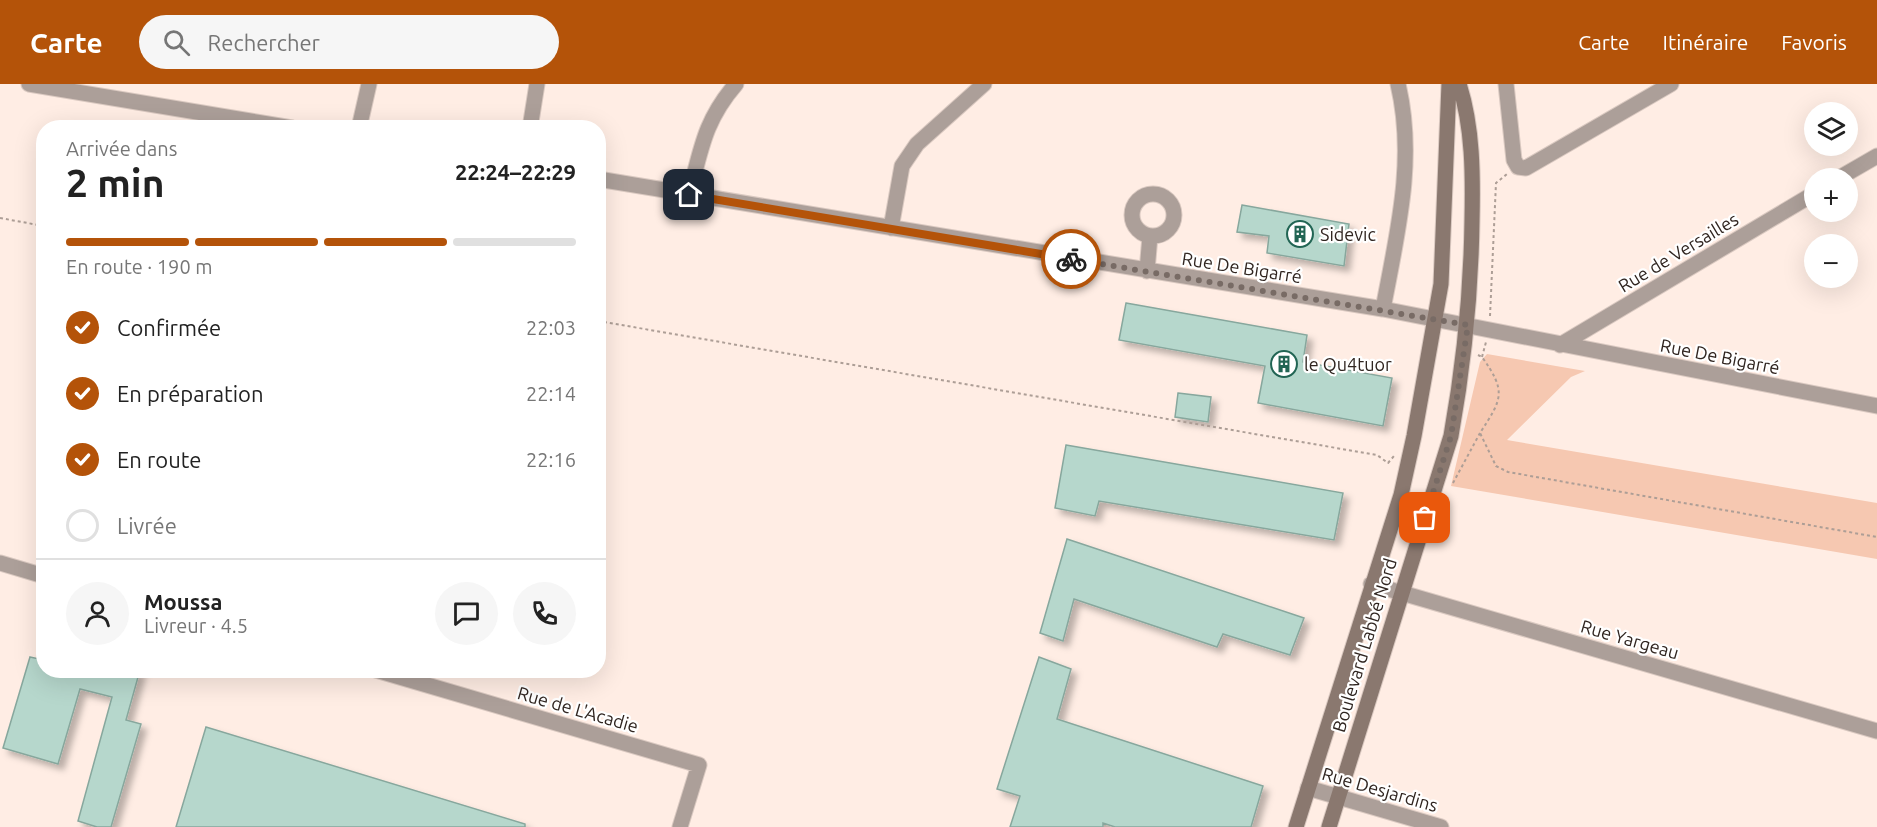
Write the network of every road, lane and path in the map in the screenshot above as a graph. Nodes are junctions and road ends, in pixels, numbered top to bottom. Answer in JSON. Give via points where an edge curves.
{"nodes":[{"id":1,"x":31,"y":84,"type":"edge"},
{"id":2,"x":369,"y":84,"type":"edge"},
{"id":3,"x":537,"y":84,"type":"edge"},
{"id":4,"x":736,"y":84,"type":"edge"},
{"id":5,"x":984,"y":84,"type":"edge"},
{"id":6,"x":1398,"y":84,"type":"edge"},
{"id":7,"x":1449,"y":84,"type":"edge"},
{"id":8,"x":1459,"y":84,"type":"edge"},
{"id":9,"x":1506,"y":84,"type":"edge"},
{"id":10,"x":1671,"y":84,"type":"edge"},
{"id":11,"x":245,"y":120,"type":"edge"},
{"id":12,"x":362,"y":120,"type":"edge"},
{"id":13,"x":531,"y":120,"type":"edge"},
{"id":14,"x":1877,"y":156,"type":"edge"},
{"id":15,"x":1518,"y":167,"type":"junction"},
{"id":16,"x":1856,"y":168,"type":"edge"},
{"id":17,"x":606,"y":180,"type":"edge"},
{"id":18,"x":689,"y":195,"type":"junction"},
{"id":19,"x":1804,"y":200,"type":"edge"},
{"id":20,"x":0,"y":218,"type":"edge"},
{"id":21,"x":36,"y":225,"type":"edge"},
{"id":22,"x":891,"y":228,"type":"junction"},
{"id":23,"x":1150,"y":236,"type":"dead end"},
{"id":24,"x":1147,"y":271,"type":"junction"},
{"id":25,"x":1383,"y":309,"type":"junction"},
{"id":26,"x":1436,"y":320,"type":"junction"},
{"id":27,"x":606,"y":322,"type":"edge"},
{"id":28,"x":1468,"y":325,"type":"junction"},
{"id":29,"x":1489,"y":329,"type":"junction"},
{"id":30,"x":1560,"y":345,"type":"junction"},
{"id":31,"x":1482,"y":357,"type":"dead end"},
{"id":32,"x":1877,"y":406,"type":"edge"},
{"id":33,"x":1480,"y":433,"type":"dead end"},
{"id":34,"x":1377,"y":455,"type":"dead end"},
{"id":35,"x":1508,"y":472,"type":"dead end"},
{"id":36,"x":1431,"y":499,"type":"junction"},
{"id":37,"x":1877,"y":537,"type":"edge"},
{"id":38,"x":0,"y":563,"type":"edge"},
{"id":39,"x":36,"y":574,"type":"edge"},
{"id":40,"x":1371,"y":584,"type":"junction"},
{"id":41,"x":1400,"y":593,"type":"junction"},
{"id":42,"x":403,"y":678,"type":"edge"},
{"id":43,"x":1877,"y":731,"type":"edge"},
{"id":44,"x":1308,"y":788,"type":"junction"},
{"id":45,"x":1338,"y":797,"type":"junction"},
{"id":46,"x":680,"y":827,"type":"edge"},
{"id":47,"x":1296,"y":827,"type":"edge"},
{"id":48,"x":1329,"y":827,"type":"edge"},
{"id":49,"x":1441,"y":827,"type":"edge"}],
"edges":[{"from":1,"to":11,"type":"street"},
{"from":2,"to":12,"type":"street"},
{"from":3,"to":13,"type":"street"},
{"from":4,"to":18,"type":"street","via":[[709,122]]},
{"from":5,"to":22,"type":"street","via":[[917,144],[902,166]]},
{"from":6,"to":25,"type":"street","via":[[1407,139],[1405,191]]},
{"from":7,"to":26,"type":"main road","name":"Boulevard Labbé Nord","via":[[1444,247]]},
{"from":8,"to":28,"type":"main road","name":"Boulevard Labbé Nord","via":[[1464,99],[1473,194]]},
{"from":9,"to":15,"type":"street"},
{"from":10,"to":15,"type":"street","via":[[1536,164]]},
{"from":14,"to":16,"type":"street"},
{"from":15,"to":29,"type":"path","via":[[1496,183]]},
{"from":17,"to":18,"type":"street","name":"Rue De Bigarré"},
{"from":18,"to":22,"type":"street","name":"Rue De Bigarré"},
{"from":19,"to":30,"type":"street","name":"Rue de Versailles"},
{"from":20,"to":21,"type":"path"},
{"from":22,"to":24,"type":"street","name":"Rue De Bigarré"},
{"from":23,"to":24,"type":"street"},
{"from":24,"to":25,"type":"street","name":"Rue De Bigarré"},
{"from":25,"to":26,"type":"street","name":"Rue De Bigarré"},
{"from":26,"to":28,"type":"street","name":"Rue De Bigarré"},
{"from":26,"to":40,"type":"main road","name":"Boulevard Labbé Nord","via":[[1401,495]]},
{"from":27,"to":34,"type":"path"},
{"from":28,"to":29,"type":"street","name":"Rue De Bigarré"},
{"from":28,"to":36,"type":"main road","name":"Boulevard Labbé Nord","via":[[1451,436]]},
{"from":29,"to":30,"type":"street","name":"Rue De Bigarré"},
{"from":29,"to":31,"type":"path"},
{"from":30,"to":32,"type":"street","name":"Rue De Bigarré"},
{"from":33,"to":36,"type":"path","via":[[1450,489]]},
{"from":35,"to":37,"type":"path"},
{"from":36,"to":41,"type":"main road","name":"Boulevard Labbé Nord"},
{"from":38,"to":39,"type":"street"},
{"from":40,"to":41,"type":"street","name":"Rue Yargeau"},
{"from":40,"to":44,"type":"main road","name":"Boulevard Labbé Nord"},
{"from":41,"to":43,"type":"street","name":"Rue Yargeau"},
{"from":41,"to":45,"type":"main road","name":"Boulevard Labbé Nord"},
{"from":42,"to":46,"type":"street","name":"Rue de L'Acadie","via":[[699,765]]},
{"from":44,"to":45,"type":"street","name":"Rue Desjardins"},
{"from":44,"to":47,"type":"main road","name":"Boulevard Labbé Nord"},
{"from":45,"to":48,"type":"main road","name":"Boulevard Labbé Nord"},
{"from":45,"to":49,"type":"street","name":"Rue Desjardins"}]}
